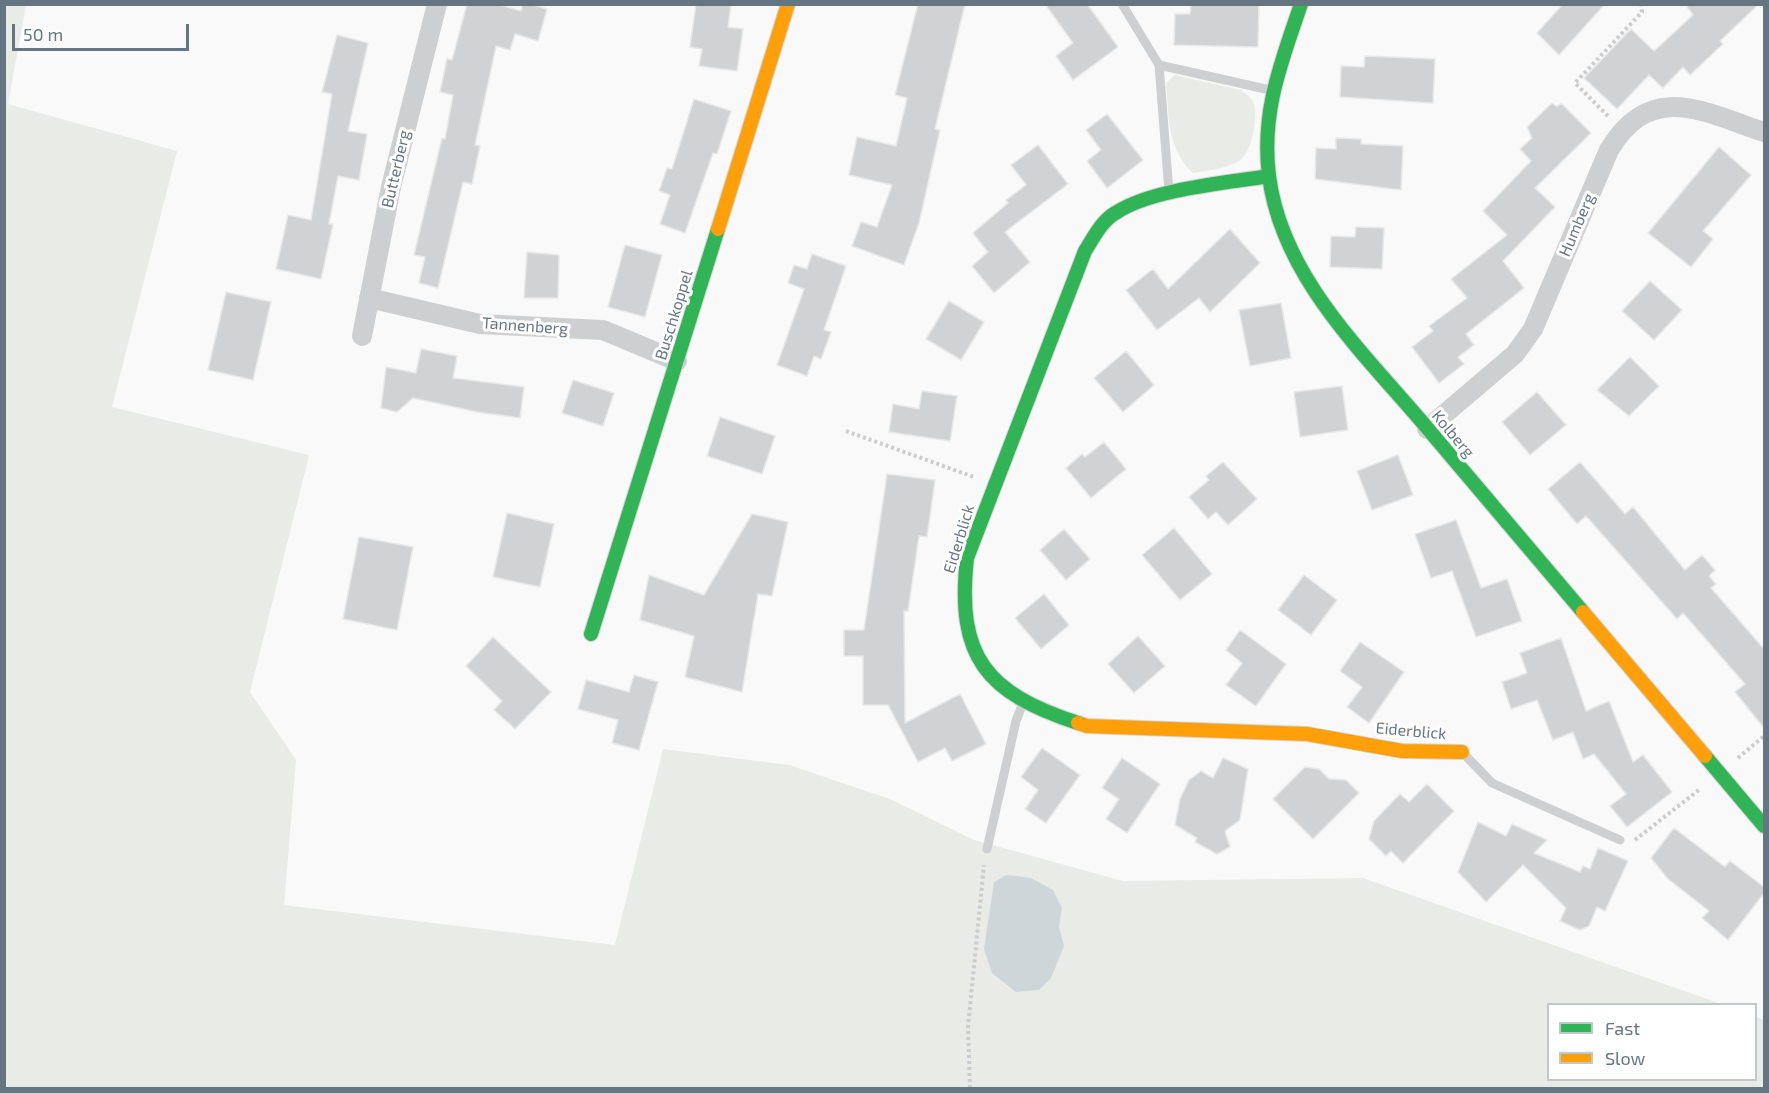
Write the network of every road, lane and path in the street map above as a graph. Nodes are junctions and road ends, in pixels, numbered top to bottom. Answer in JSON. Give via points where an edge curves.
{"nodes":[{"id":1,"x":437,"y":4,"type":"edge"},
{"id":2,"x":788,"y":4,"type":"edge"},
{"id":3,"x":1122,"y":4,"type":"edge"},
{"id":4,"x":1301,"y":4,"type":"edge"},
{"id":5,"x":1641,"y":4,"type":"edge"},
{"id":6,"x":1159,"y":65,"type":"junction"},
{"id":7,"x":1272,"y":90,"type":"junction"},
{"id":8,"x":1621,"y":129,"type":"junction"},
{"id":9,"x":1764,"y":132,"type":"edge"},
{"id":10,"x":1269,"y":176,"type":"junction"},
{"id":11,"x":1169,"y":196,"type":"junction"},
{"id":12,"x":369,"y":298,"type":"junction"},
{"id":13,"x":362,"y":336,"type":"dead end"},
{"id":14,"x":677,"y":361,"type":"junction"},
{"id":15,"x":1427,"y":429,"type":"junction"},
{"id":16,"x":846,"y":430,"type":"dead end"},
{"id":17,"x":994,"y":484,"type":"junction"},
{"id":18,"x":591,"y":634,"type":"dead end"},
{"id":19,"x":1023,"y":703,"type":"junction"},
{"id":20,"x":1764,"y":736,"type":"edge"},
{"id":21,"x":1462,"y":752,"type":"joint"},
{"id":22,"x":1720,"y":773,"type":"junction"},
{"id":23,"x":1764,"y":826,"type":"edge"},
{"id":24,"x":1620,"y":840,"type":"joint"},
{"id":25,"x":987,"y":849,"type":"joint"},
{"id":26,"x":970,"y":1089,"type":"edge"}],
"edges":[{"from":1,"to":12,"type":"street","name":"Butterberg","via":[[391,187]]},
{"from":2,"to":14,"type":"street","name":"Buschkoppel"},
{"from":3,"to":6,"type":"lane"},
{"from":4,"to":7,"type":"street","name":"Kolberg"},
{"from":5,"to":8,"type":"path","via":[[1642,12],[1575,83]]},
{"from":6,"to":7,"type":"lane"},
{"from":6,"to":11,"type":"lane"},
{"from":7,"to":10,"type":"street","name":"Kolberg"},
{"from":8,"to":9,"type":"street","name":"Humberg","via":[[1648,111],[1671,106],[1694,109]]},
{"from":8,"to":15,"type":"street","name":"Humberg","via":[[1533,329],[1515,354]]},
{"from":10,"to":11,"type":"street","name":"Eiderblick"},
{"from":10,"to":15,"type":"street","name":"Kolberg","via":[[1281,228],[1316,296]]},
{"from":11,"to":17,"type":"street","name":"Eiderblick","via":[[1118,211],[1103,224],[1085,251]]},
{"from":12,"to":13,"type":"street","name":"Butterberg"},
{"from":12,"to":14,"type":"street","name":"Tannenberg","via":[[480,324],[603,330]]},
{"from":14,"to":18,"type":"street","name":"Buschkoppel"},
{"from":15,"to":22,"type":"street","name":"Kolberg"},
{"from":16,"to":17,"type":"path"},
{"from":17,"to":19,"type":"street","name":"Eiderblick","via":[[967,558],[961,587],[963,620],[973,652],[992,679]]},
{"from":19,"to":21,"type":"street","name":"Eiderblick","via":[[1087,726],[1307,734],[1402,751]]},
{"from":19,"to":25,"type":"lane"},
{"from":20,"to":22,"type":"path"},
{"from":21,"to":24,"type":"lane","via":[[1492,783]]},
{"from":22,"to":23,"type":"street","name":"Kolberg"},
{"from":22,"to":24,"type":"path","via":[[1634,840]]},
{"from":25,"to":26,"type":"path","via":[[968,1027]]}]}
